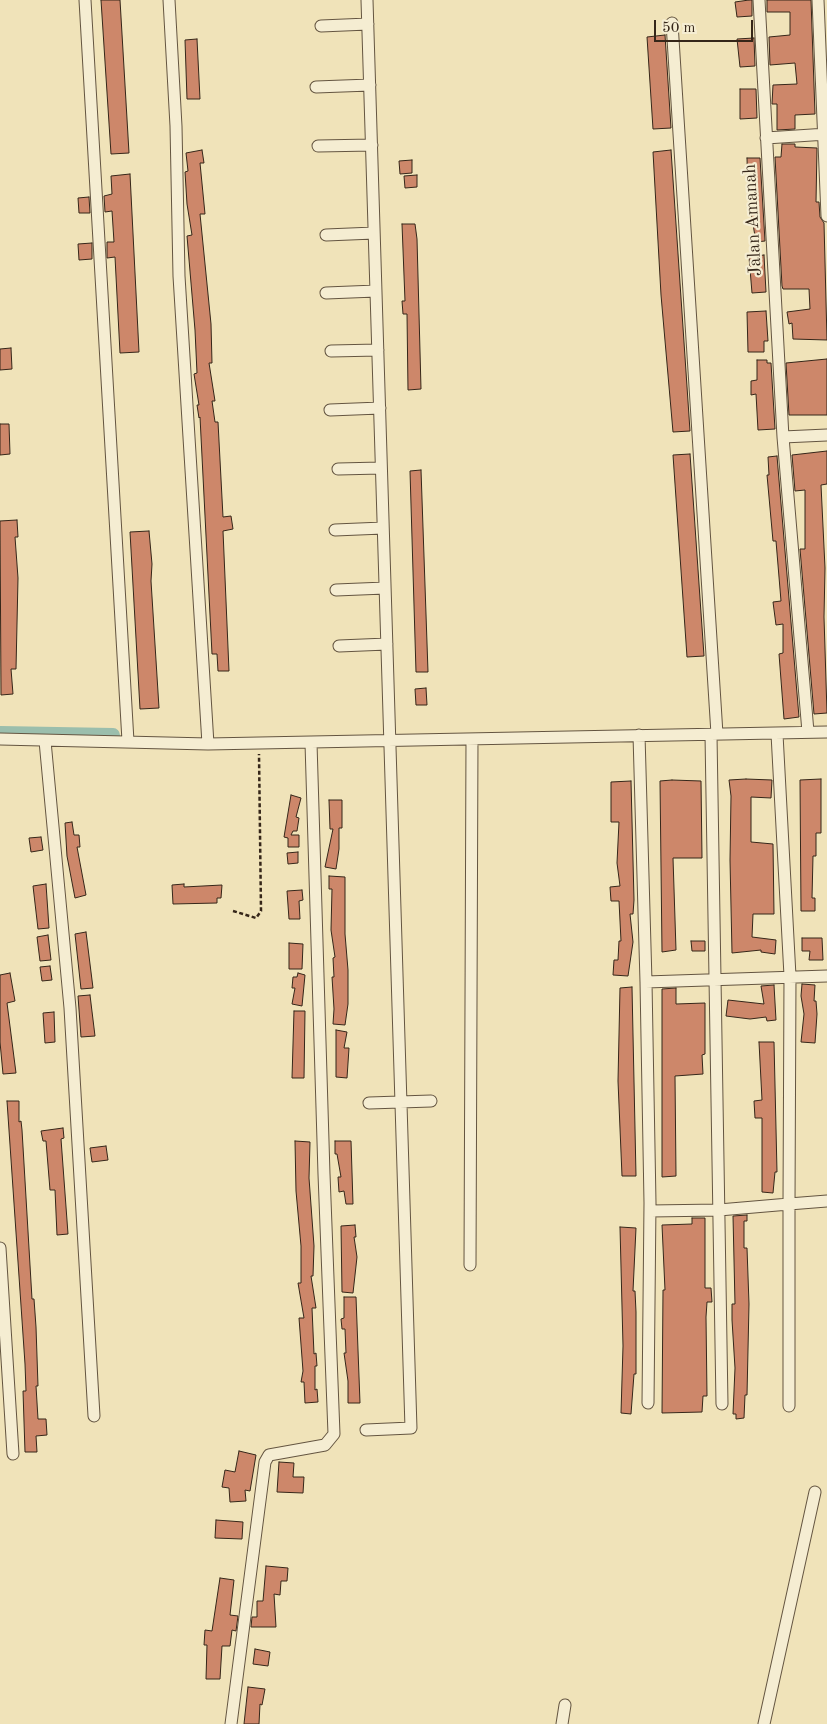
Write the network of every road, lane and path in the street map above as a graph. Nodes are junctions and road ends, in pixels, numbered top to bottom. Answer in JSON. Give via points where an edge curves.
{"nodes":[{"id":1,"x":85,"y":0,"type":"edge"},
{"id":2,"x":169,"y":0,"type":"edge"},
{"id":3,"x":367,"y":0,"type":"edge"},
{"id":4,"x":759,"y":0,"type":"edge"},
{"id":5,"x":818,"y":0,"type":"edge"},
{"id":6,"x":672,"y":23,"type":"dead end"},
{"id":7,"x":368,"y":24,"type":"junction"},
{"id":8,"x":321,"y":26,"type":"dead end"},
{"id":9,"x":370,"y":85,"type":"junction"},
{"id":10,"x":316,"y":87,"type":"dead end"},
{"id":11,"x":825,"y":134,"type":"edge"},
{"id":12,"x":766,"y":138,"type":"junction"},
{"id":13,"x":372,"y":144,"type":"junction"},
{"id":14,"x":318,"y":146,"type":"dead end"},
{"id":15,"x":827,"y":216,"type":"edge"},
{"id":16,"x":374,"y":233,"type":"junction"},
{"id":17,"x":326,"y":235,"type":"dead end"},
{"id":18,"x":376,"y":291,"type":"junction"},
{"id":19,"x":326,"y":293,"type":"dead end"},
{"id":20,"x":378,"y":350,"type":"junction"},
{"id":21,"x":331,"y":351,"type":"dead end"},
{"id":22,"x":380,"y":408,"type":"junction"},
{"id":23,"x":330,"y":410,"type":"dead end"},
{"id":24,"x":827,"y":435,"type":"edge"},
{"id":25,"x":783,"y":437,"type":"junction"},
{"id":26,"x":382,"y":468,"type":"junction"},
{"id":27,"x":338,"y":470,"type":"dead end"},
{"id":28,"x":383,"y":528,"type":"junction"},
{"id":29,"x":335,"y":530,"type":"dead end"},
{"id":30,"x":385,"y":588,"type":"junction"},
{"id":31,"x":336,"y":590,"type":"dead end"},
{"id":32,"x":387,"y":644,"type":"junction"},
{"id":33,"x":340,"y":646,"type":"dead end"},
{"id":34,"x":808,"y":732,"type":"junction"},
{"id":35,"x":827,"y":732,"type":"edge"},
{"id":36,"x":639,"y":734,"type":"junction"},
{"id":37,"x":714,"y":734,"type":"junction"},
{"id":38,"x":777,"y":734,"type":"junction"},
{"id":39,"x":0,"y":738,"type":"edge"},
{"id":40,"x":472,"y":739,"type":"junction"},
{"id":41,"x":390,"y":740,"type":"junction"},
{"id":42,"x":45,"y":741,"type":"junction"},
{"id":43,"x":128,"y":741,"type":"junction"},
{"id":44,"x":311,"y":742,"type":"junction"},
{"id":45,"x":259,"y":743,"type":"junction"},
{"id":46,"x":208,"y":744,"type":"junction"},
{"id":47,"x":234,"y":911,"type":"dead end"},
{"id":48,"x":790,"y":976,"type":"junction"},
{"id":49,"x":827,"y":976,"type":"edge"},
{"id":50,"x":715,"y":979,"type":"junction"},
{"id":51,"x":646,"y":982,"type":"junction"},
{"id":52,"x":401,"y":1100,"type":"junction"},
{"id":53,"x":431,"y":1101,"type":"dead end"},
{"id":54,"x":369,"y":1103,"type":"dead end"},
{"id":55,"x":827,"y":1201,"type":"edge"},
{"id":56,"x":789,"y":1204,"type":"junction"},
{"id":57,"x":719,"y":1210,"type":"junction"},
{"id":58,"x":650,"y":1211,"type":"junction"},
{"id":59,"x":0,"y":1248,"type":"edge"},
{"id":60,"x":470,"y":1265,"type":"dead end"},
{"id":61,"x":648,"y":1403,"type":"dead end"},
{"id":62,"x":722,"y":1404,"type":"dead end"},
{"id":63,"x":789,"y":1406,"type":"dead end"},
{"id":64,"x":94,"y":1416,"type":"dead end"},
{"id":65,"x":366,"y":1430,"type":"dead end"},
{"id":66,"x":13,"y":1454,"type":"dead end"},
{"id":67,"x":815,"y":1492,"type":"dead end"},
{"id":68,"x":565,"y":1705,"type":"dead end"},
{"id":69,"x":231,"y":1724,"type":"edge"},
{"id":70,"x":562,"y":1724,"type":"edge"},
{"id":71,"x":764,"y":1724,"type":"edge"}],
"edges":[{"from":1,"to":43,"type":"street"},
{"from":2,"to":46,"type":"street","via":[[179,276]]},
{"from":3,"to":7,"type":"street"},
{"from":4,"to":12,"type":"street","name":"Jalan Amanah"},
{"from":5,"to":11,"type":"street"},
{"from":6,"to":37,"type":"street"},
{"from":7,"to":8,"type":"street"},
{"from":7,"to":9,"type":"street"},
{"from":9,"to":10,"type":"street"},
{"from":9,"to":13,"type":"street"},
{"from":11,"to":12,"type":"street"},
{"from":11,"to":15,"type":"street"},
{"from":12,"to":25,"type":"street","name":"Jalan Amanah"},
{"from":13,"to":14,"type":"street"},
{"from":13,"to":16,"type":"street"},
{"from":16,"to":17,"type":"street"},
{"from":16,"to":18,"type":"street"},
{"from":18,"to":19,"type":"street"},
{"from":18,"to":20,"type":"street"},
{"from":20,"to":21,"type":"street"},
{"from":20,"to":22,"type":"street"},
{"from":22,"to":23,"type":"street"},
{"from":22,"to":26,"type":"street"},
{"from":24,"to":25,"type":"street"},
{"from":25,"to":34,"type":"street","name":"Jalan Amanah"},
{"from":26,"to":27,"type":"street"},
{"from":26,"to":28,"type":"street"},
{"from":28,"to":29,"type":"street"},
{"from":28,"to":30,"type":"street"},
{"from":30,"to":31,"type":"street"},
{"from":30,"to":32,"type":"street"},
{"from":32,"to":33,"type":"street"},
{"from":32,"to":41,"type":"street"},
{"from":34,"to":35,"type":"street"},
{"from":34,"to":38,"type":"street"},
{"from":36,"to":37,"type":"street"},
{"from":36,"to":40,"type":"street"},
{"from":36,"to":51,"type":"street"},
{"from":37,"to":38,"type":"street"},
{"from":37,"to":50,"type":"street"},
{"from":38,"to":48,"type":"street"},
{"from":39,"to":42,"type":"street"},
{"from":40,"to":41,"type":"street"},
{"from":40,"to":60,"type":"street"},
{"from":41,"to":44,"type":"street"},
{"from":41,"to":52,"type":"street"},
{"from":42,"to":43,"type":"street"},
{"from":42,"to":64,"type":"street","via":[[70,1008]]},
{"from":43,"to":46,"type":"street"},
{"from":44,"to":45,"type":"street"},
{"from":44,"to":69,"type":"street","via":[[334,1434],[325,1445],[269,1454],[265,1462]]},
{"from":45,"to":46,"type":"street"},
{"from":45,"to":47,"type":"path","via":[[261,911],[256,918]]},
{"from":48,"to":49,"type":"street"},
{"from":48,"to":50,"type":"street"},
{"from":48,"to":56,"type":"street"},
{"from":50,"to":51,"type":"street"},
{"from":50,"to":57,"type":"street"},
{"from":51,"to":58,"type":"street"},
{"from":52,"to":53,"type":"street"},
{"from":52,"to":54,"type":"street"},
{"from":52,"to":65,"type":"street","via":[[411,1428]]},
{"from":55,"to":56,"type":"street"},
{"from":56,"to":57,"type":"street"},
{"from":56,"to":63,"type":"street"},
{"from":57,"to":58,"type":"street"},
{"from":57,"to":62,"type":"street"},
{"from":58,"to":61,"type":"street"},
{"from":59,"to":66,"type":"street"},
{"from":67,"to":71,"type":"street"},
{"from":68,"to":70,"type":"street"}]}
